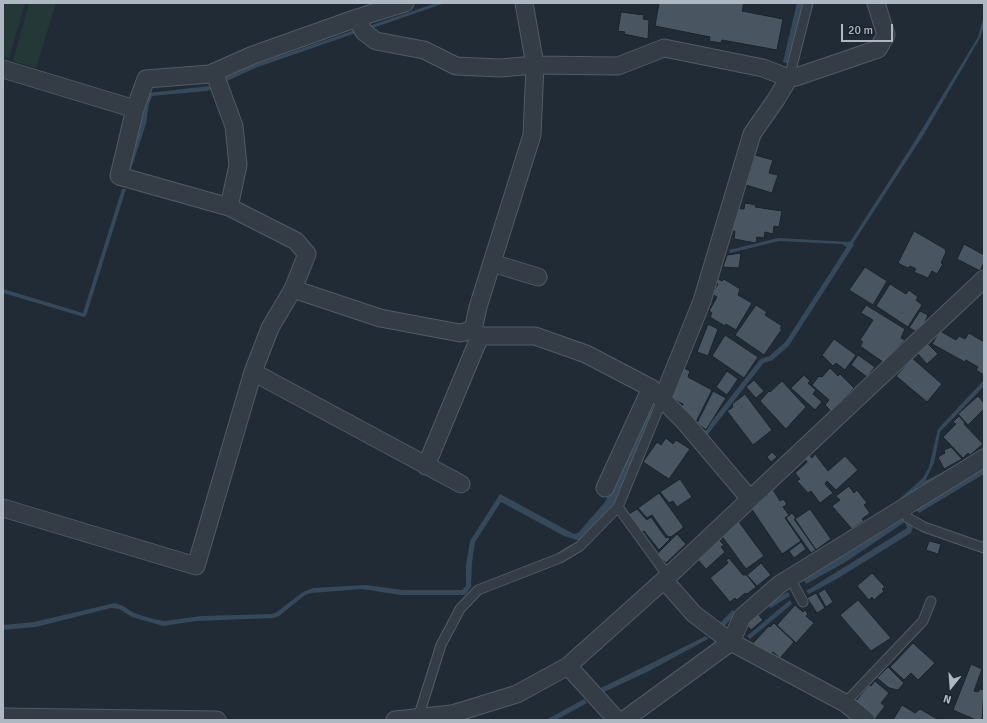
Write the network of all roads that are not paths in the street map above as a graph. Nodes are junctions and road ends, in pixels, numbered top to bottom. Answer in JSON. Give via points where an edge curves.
{"nodes":[{"id":1,"x":405,"y":3,"type":"edge"},
{"id":2,"x":524,"y":3,"type":"edge"},
{"id":3,"x":808,"y":3,"type":"edge"},
{"id":4,"x":876,"y":3,"type":"edge"},
{"id":5,"x":357,"y":18,"type":"junction"},
{"id":6,"x":535,"y":65,"type":"junction"},
{"id":7,"x":3,"y":69,"type":"edge"},
{"id":8,"x":214,"y":72,"type":"junction"},
{"id":9,"x":789,"y":78,"type":"junction"},
{"id":10,"x":135,"y":109,"type":"junction"},
{"id":11,"x":229,"y":207,"type":"junction"},
{"id":12,"x":492,"y":263,"type":"junction"},
{"id":13,"x":538,"y":277,"type":"dead end"},
{"id":14,"x":984,"y":279,"type":"edge"},
{"id":15,"x":293,"y":289,"type":"junction"},
{"id":16,"x":477,"y":333,"type":"junction"},
{"id":17,"x":253,"y":372,"type":"junction"},
{"id":18,"x":657,"y":394,"type":"junction"},
{"id":19,"x":984,"y":458,"type":"edge"},
{"id":20,"x":426,"y":466,"type":"junction"},
{"id":21,"x":461,"y":484,"type":"dead end"},
{"id":22,"x":605,"y":488,"type":"dead end"},
{"id":23,"x":750,"y":499,"type":"junction"},
{"id":24,"x":618,"y":507,"type":"junction"},
{"id":25,"x":3,"y":508,"type":"edge"},
{"id":26,"x":903,"y":509,"type":"junction"},
{"id":27,"x":984,"y":548,"type":"edge"},
{"id":28,"x":666,"y":578,"type":"junction"},
{"id":29,"x":781,"y":579,"type":"junction"},
{"id":30,"x":931,"y":601,"type":"dead end"},
{"id":31,"x":803,"y":602,"type":"dead end"},
{"id":32,"x":730,"y":642,"type":"junction"},
{"id":33,"x":568,"y":666,"type":"junction"},
{"id":34,"x":845,"y":703,"type":"junction"},
{"id":35,"x":3,"y":717,"type":"edge"},
{"id":36,"x":418,"y":718,"type":"junction"},
{"id":37,"x":217,"y":720,"type":"edge"},
{"id":38,"x":394,"y":720,"type":"edge"},
{"id":39,"x":616,"y":720,"type":"edge"},
{"id":40,"x":624,"y":720,"type":"edge"},
{"id":41,"x":866,"y":720,"type":"edge"}],
"edges":[{"from":1,"to":5,"type":"street"},
{"from":2,"to":6,"type":"street"},
{"from":3,"to":9,"type":"lane"},
{"from":4,"to":9,"type":"street","via":[[886,35],[878,49]]},
{"from":5,"to":6,"type":"street","via":[[364,32],[376,41],[424,50],[456,66],[500,68]]},
{"from":5,"to":8,"type":"street","via":[[253,55]]},
{"from":6,"to":9,"type":"street","via":[[618,66],[664,48],[763,68]]},
{"from":6,"to":12,"type":"street","via":[[532,135]]},
{"from":7,"to":10,"type":"street"},
{"from":8,"to":10,"type":"street","via":[[146,80]]},
{"from":8,"to":11,"type":"street","via":[[234,126],[238,165]]},
{"from":9,"to":18,"type":"street","via":[[752,134],[702,302]]},
{"from":10,"to":11,"type":"street","via":[[119,176]]},
{"from":11,"to":15,"type":"street","via":[[296,241],[307,254]]},
{"from":12,"to":13,"type":"street"},
{"from":12,"to":16,"type":"street","via":[[478,307]]},
{"from":14,"to":23,"type":"street"},
{"from":15,"to":16,"type":"street","via":[[380,318],[460,333]]},
{"from":15,"to":17,"type":"street","via":[[270,328]]},
{"from":16,"to":18,"type":"street","via":[[535,336],[586,354]]},
{"from":16,"to":20,"type":"street"},
{"from":17,"to":20,"type":"street"},
{"from":17,"to":25,"type":"street","via":[[196,566]]},
{"from":18,"to":22,"type":"street"},
{"from":18,"to":23,"type":"street","via":[[684,421]]},
{"from":18,"to":24,"type":"lane"},
{"from":19,"to":26,"type":"street"},
{"from":20,"to":21,"type":"street"},
{"from":23,"to":28,"type":"street"},
{"from":24,"to":28,"type":"lane"},
{"from":24,"to":36,"type":"lane","via":[[580,546],[560,558],[478,590],[460,608],[441,645]]},
{"from":26,"to":27,"type":"lane","via":[[908,518],[924,527]]},
{"from":26,"to":29,"type":"street"},
{"from":28,"to":32,"type":"street","via":[[694,614]]},
{"from":28,"to":33,"type":"street"},
{"from":29,"to":31,"type":"lane"},
{"from":29,"to":32,"type":"street","via":[[742,617]]},
{"from":30,"to":34,"type":"lane","via":[[923,621]]},
{"from":32,"to":34,"type":"street"},
{"from":32,"to":40,"type":"street"},
{"from":33,"to":36,"type":"street","via":[[517,694],[452,714]]},
{"from":33,"to":39,"type":"street"},
{"from":34,"to":41,"type":"street"},
{"from":35,"to":37,"type":"street"},
{"from":36,"to":38,"type":"street"}]}
